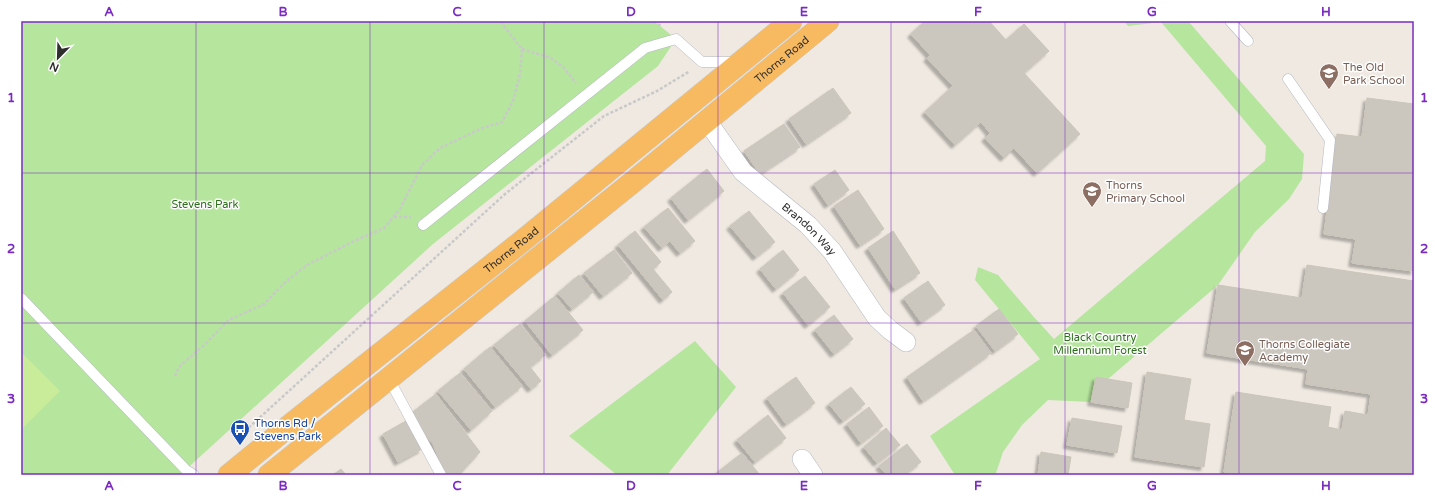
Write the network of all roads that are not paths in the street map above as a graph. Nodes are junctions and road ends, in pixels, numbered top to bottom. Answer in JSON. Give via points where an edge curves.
{"nodes":[{"id":1,"x":791,"y":21,"type":"edge"},
{"id":2,"x":828,"y":21,"type":"edge"},
{"id":3,"x":1230,"y":21,"type":"edge"},
{"id":4,"x":1248,"y":41,"type":"dead end"},
{"id":5,"x":741,"y":62,"type":"junction"},
{"id":6,"x":1288,"y":79,"type":"dead end"},
{"id":7,"x":707,"y":121,"type":"junction"},
{"id":8,"x":1323,"y":208,"type":"dead end"},
{"id":9,"x":423,"y":225,"type":"dead end"},
{"id":10,"x":21,"y":298,"type":"edge"},
{"id":11,"x":906,"y":342,"type":"dead end"},
{"id":12,"x":389,"y":379,"type":"junction"},
{"id":13,"x":802,"y":459,"type":"dead end"},
{"id":14,"x":194,"y":475,"type":"edge"},
{"id":15,"x":229,"y":475,"type":"edge"},
{"id":16,"x":269,"y":475,"type":"edge"},
{"id":17,"x":441,"y":475,"type":"edge"},
{"id":18,"x":813,"y":475,"type":"edge"}],
"edges":[{"from":1,"to":5,"type":"highway","name":"Thorns Road"},
{"from":2,"to":7,"type":"highway","name":"Thorns Road"},
{"from":3,"to":4,"type":"lane"},
{"from":5,"to":9,"type":"lane","via":[[702,62],[676,39],[645,48]]},
{"from":5,"to":15,"type":"highway","name":"Thorns Road","via":[[522,242]]},
{"from":6,"to":8,"type":"lane","via":[[1330,140]]},
{"from":7,"to":11,"type":"street","name":"Brandon Way","via":[[743,172],[808,225],[832,252],[877,318]]},
{"from":7,"to":12,"type":"highway","name":"Thorns Road"},
{"from":10,"to":14,"type":"lane","via":[[186,470]]},
{"from":12,"to":16,"type":"highway","name":"Thorns Road"},
{"from":12,"to":17,"type":"lane"},
{"from":13,"to":18,"type":"street"}]}
